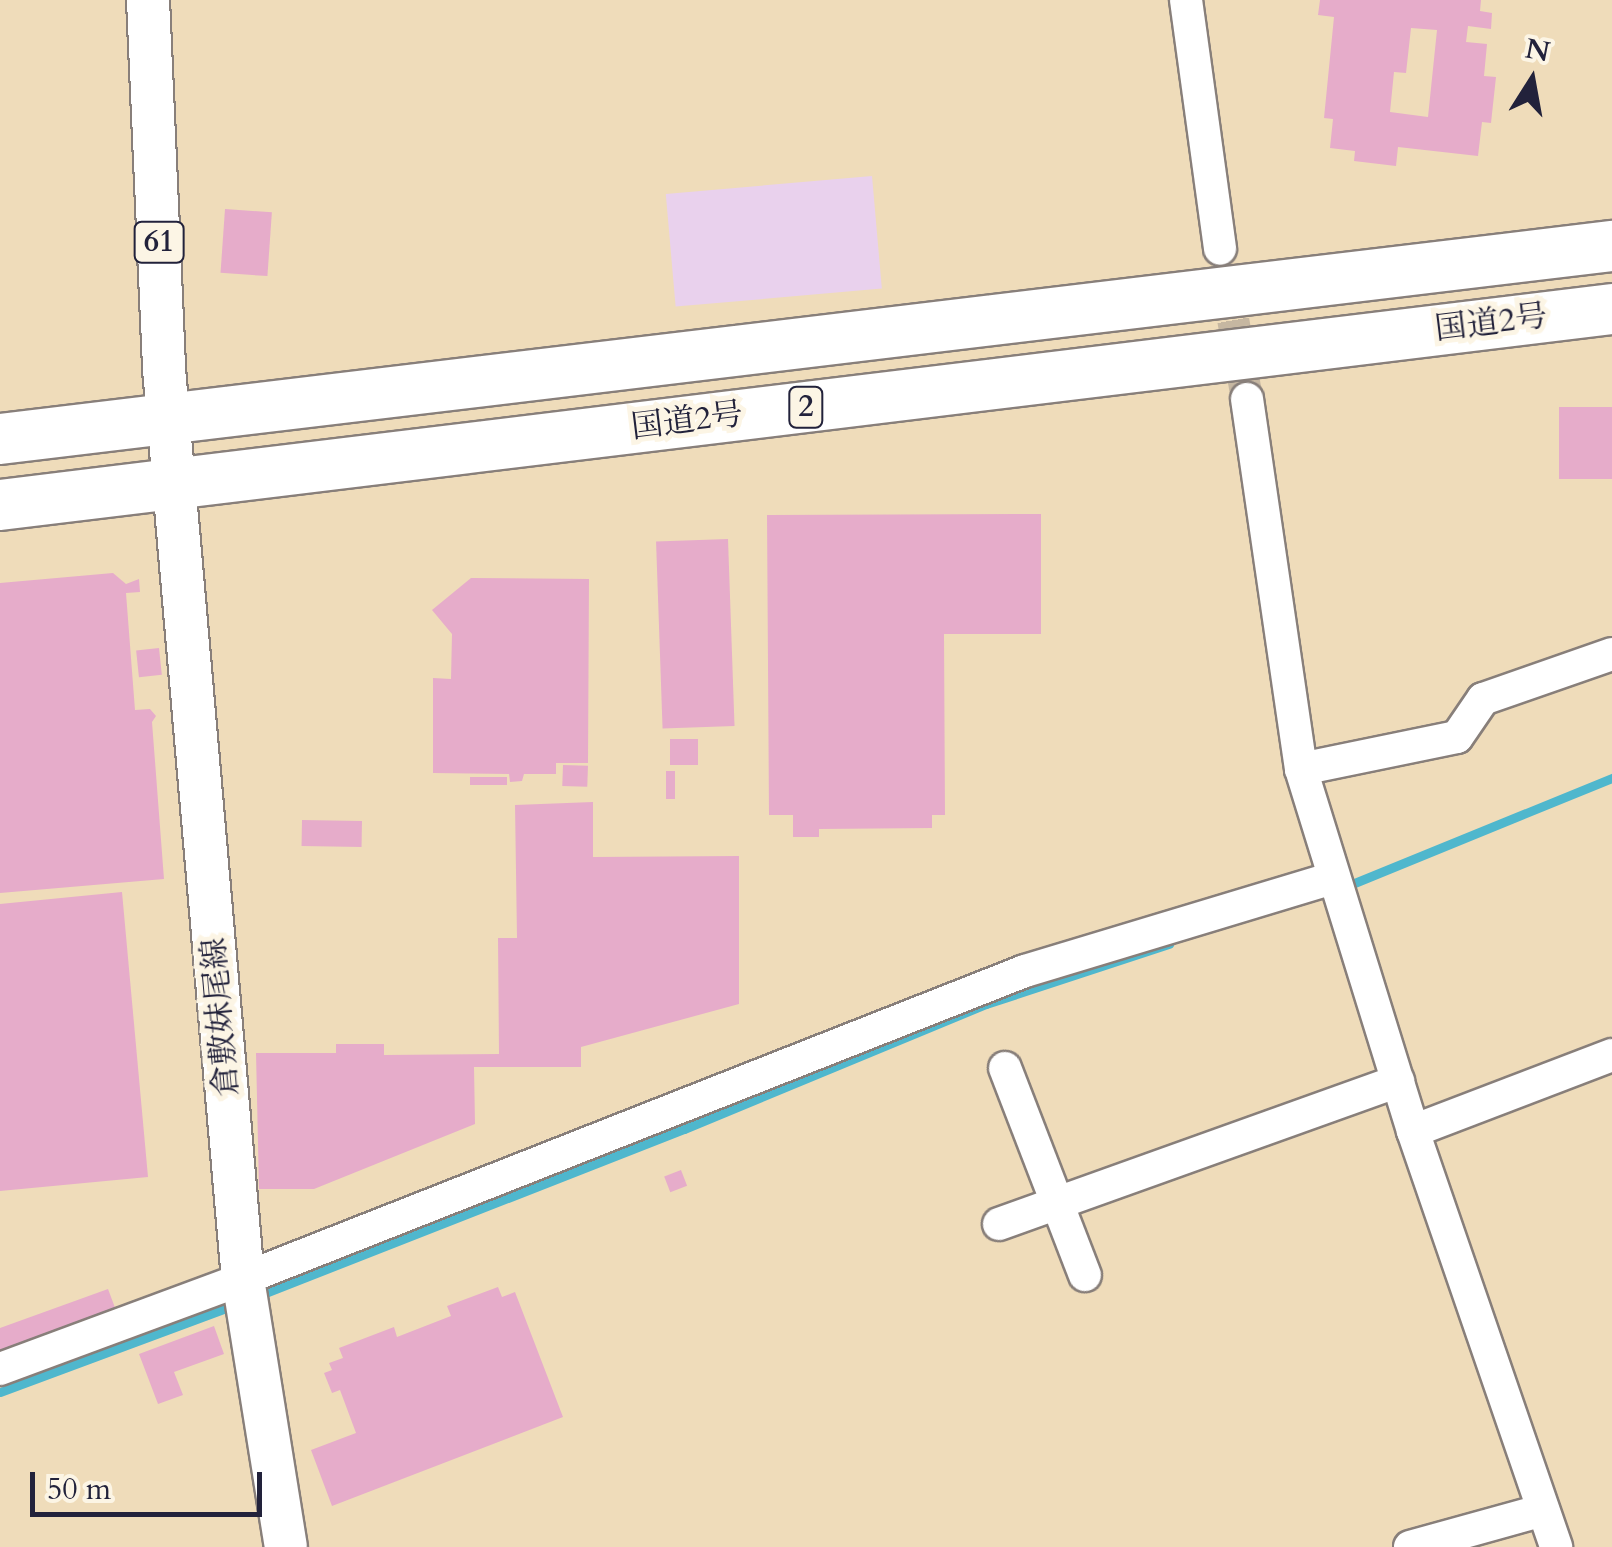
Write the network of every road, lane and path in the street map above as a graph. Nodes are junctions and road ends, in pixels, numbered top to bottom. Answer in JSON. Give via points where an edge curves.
{"nodes":[{"id":1,"x":148,"y":0,"type":"edge"},
{"id":2,"x":1186,"y":0,"type":"edge"},
{"id":3,"x":1612,"y":246,"type":"edge"},
{"id":4,"x":1220,"y":249,"type":"tunnel mouth"},
{"id":5,"x":1612,"y":308,"type":"edge"},
{"id":6,"x":1247,"y":399,"type":"tunnel mouth"},
{"id":7,"x":170,"y":418,"type":"junction"},
{"id":8,"x":0,"y":439,"type":"edge"},
{"id":9,"x":176,"y":484,"type":"junction"},
{"id":10,"x":0,"y":504,"type":"edge"},
{"id":11,"x":1612,"y":654,"type":"edge"},
{"id":12,"x":1301,"y":770,"type":"junction"},
{"id":13,"x":1333,"y":878,"type":"junction"},
{"id":14,"x":1612,"y":1055,"type":"edge"},
{"id":15,"x":1006,"y":1068,"type":"dead end"},
{"id":16,"x":1398,"y":1080,"type":"junction"},
{"id":17,"x":1413,"y":1130,"type":"junction"},
{"id":18,"x":1058,"y":1205,"type":"junction"},
{"id":19,"x":999,"y":1224,"type":"dead end"},
{"id":20,"x":1085,"y":1275,"type":"dead end"},
{"id":21,"x":246,"y":1292,"type":"junction"},
{"id":22,"x":0,"y":1369,"type":"edge"},
{"id":23,"x":1543,"y":1510,"type":"junction"},
{"id":24,"x":286,"y":1547,"type":"edge"},
{"id":25,"x":1410,"y":1547,"type":"edge"},
{"id":26,"x":1556,"y":1547,"type":"edge"}],
"edges":[{"from":1,"to":7,"type":"main road","number":"61"},
{"from":2,"to":4,"type":"street"},
{"from":3,"to":7,"type":"highway","name":"国道2号","number":"2"},
{"from":5,"to":9,"type":"highway","name":"国道2号","number":"2"},
{"from":6,"to":12,"type":"street"},
{"from":7,"to":8,"type":"highway","name":"国道2号","number":"2"},
{"from":7,"to":9,"type":"main road","number":"61"},
{"from":9,"to":10,"type":"highway","name":"国道2号","number":"2"},
{"from":9,"to":21,"type":"main road","name":"倉敷妹尾線"},
{"from":11,"to":12,"type":"street","via":[[1484,699],[1458,736]]},
{"from":12,"to":13,"type":"street"},
{"from":13,"to":16,"type":"street"},
{"from":13,"to":21,"type":"street","via":[[1025,971]]},
{"from":14,"to":17,"type":"street"},
{"from":15,"to":18,"type":"street"},
{"from":16,"to":17,"type":"street"},
{"from":16,"to":18,"type":"street"},
{"from":17,"to":23,"type":"street"},
{"from":18,"to":19,"type":"street"},
{"from":18,"to":20,"type":"street"},
{"from":21,"to":22,"type":"street"},
{"from":21,"to":24,"type":"main road","name":"倉敷妹尾線"},
{"from":23,"to":25,"type":"street"},
{"from":23,"to":26,"type":"street"}]}
